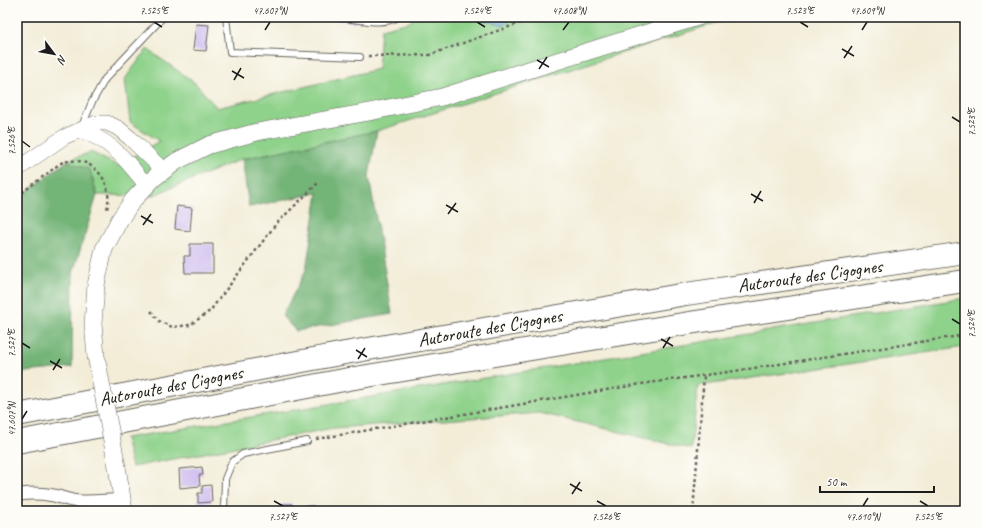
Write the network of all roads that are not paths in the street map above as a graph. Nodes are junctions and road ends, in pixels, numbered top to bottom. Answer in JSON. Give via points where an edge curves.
{"nodes":[{"id":1,"x":163,"y":17,"type":"edge"},
{"id":2,"x":226,"y":17,"type":"edge"},
{"id":3,"x":339,"y":17,"type":"edge"},
{"id":4,"x":398,"y":17,"type":"edge"},
{"id":5,"x":698,"y":17,"type":"edge"},
{"id":6,"x":360,"y":57,"type":"road end"},
{"id":7,"x":80,"y":131,"type":"junction"},
{"id":8,"x":17,"y":170,"type":"edge"},
{"id":9,"x":163,"y":170,"type":"junction"},
{"id":10,"x":146,"y":186,"type":"junction"},
{"id":11,"x":965,"y":253,"type":"edge"},
{"id":12,"x":965,"y":281,"type":"edge"},
{"id":13,"x":17,"y":415,"type":"edge"},
{"id":14,"x":306,"y":441,"type":"road end"},
{"id":15,"x":17,"y":442,"type":"edge"},
{"id":16,"x":17,"y":495,"type":"edge"},
{"id":17,"x":123,"y":505,"type":"edge"},
{"id":18,"x":224,"y":511,"type":"edge"}],
"edges":[{"from":1,"to":7,"type":"lane","via":[[105,79]]},
{"from":2,"to":6,"type":"lane","via":[[230,52]]},
{"from":3,"to":4,"type":"lane","via":[[372,22],[393,20]]},
{"from":5,"to":9,"type":"main road","via":[[442,97],[257,132],[209,145]]},
{"from":7,"to":8,"type":"street","via":[[64,137]]},
{"from":7,"to":9,"type":"street","via":[[96,123],[107,123],[118,128]]},
{"from":7,"to":10,"type":"street","via":[[92,134],[118,153]]},
{"from":9,"to":10,"type":"main road"},
{"from":10,"to":17,"type":"main road","bridge":true,"via":[[120,219],[104,249],[96,285],[93,324],[96,356]]},
{"from":11,"to":13,"type":"highway","name":"Autoroute des Cigognes","via":[[686,294],[353,352]]},
{"from":12,"to":15,"type":"highway","name":"Autoroute des Cigognes","via":[[349,379]]},
{"from":14,"to":18,"type":"lane","via":[[243,454],[232,462],[225,479]]},
{"from":16,"to":17,"type":"street","via":[[38,493],[75,501]]}]}
